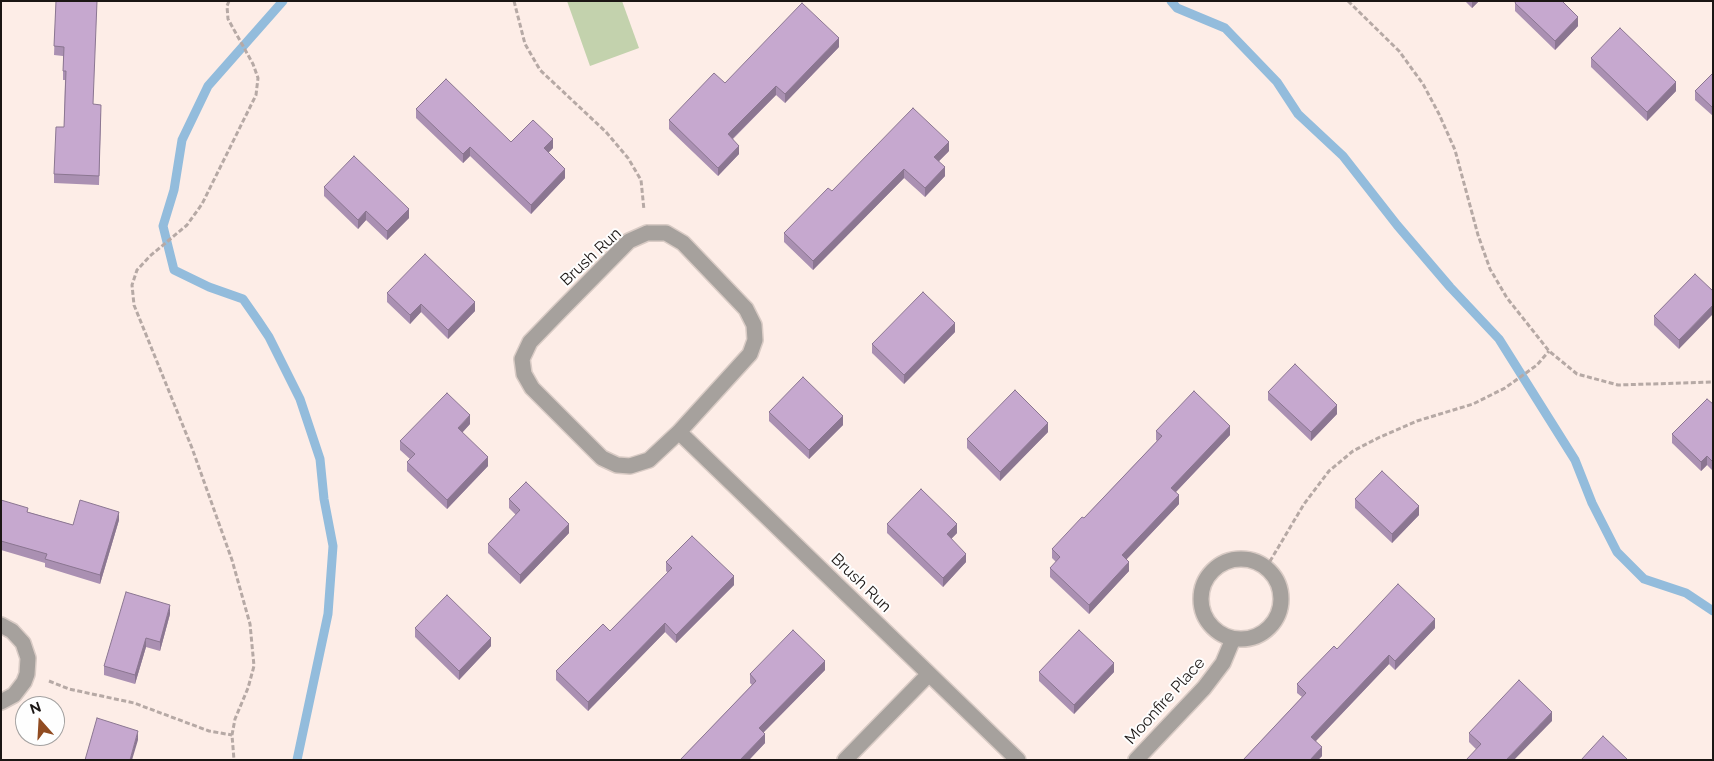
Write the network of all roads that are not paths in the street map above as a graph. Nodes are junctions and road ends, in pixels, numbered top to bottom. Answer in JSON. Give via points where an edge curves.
{"nodes":[{"id":1,"x":678,"y":432,"type":"junction"},
{"id":2,"x":1,"y":625,"type":"edge"},
{"id":3,"x":1233,"y":639,"type":"junction"},
{"id":4,"x":929,"y":674,"type":"junction"},
{"id":5,"x":1,"y":702,"type":"edge"},
{"id":6,"x":846,"y":760,"type":"edge"},
{"id":7,"x":1018,"y":760,"type":"edge"},
{"id":8,"x":1136,"y":760,"type":"edge"}],
"edges":[{"from":1,"to":1,"type":"street","name":"Brush Run","via":[[649,460],[630,466],[617,464],[602,458],[532,388],[524,374],[522,359],[530,342],[630,241],[648,233],[666,233],[683,243],[746,308],[754,325],[755,340],[750,354]]},
{"from":1,"to":4,"type":"street","name":"Brush Run"},
{"from":2,"to":5,"type":"street","via":[[23,643],[28,658],[24,682],[14,695]]},
{"from":3,"to":3,"type":"street","via":[[1248,639],[1265,632],[1280,611],[1282,595],[1277,581],[1266,568],[1252,560],[1236,559],[1219,566],[1209,575],[1202,589],[1201,604],[1207,620],[1216,631]]},
{"from":3,"to":8,"type":"street","name":"Moonfire Place","via":[[1223,663],[1204,688]]},
{"from":4,"to":6,"type":"street"},
{"from":4,"to":7,"type":"street","name":"Brush Run"}]}
